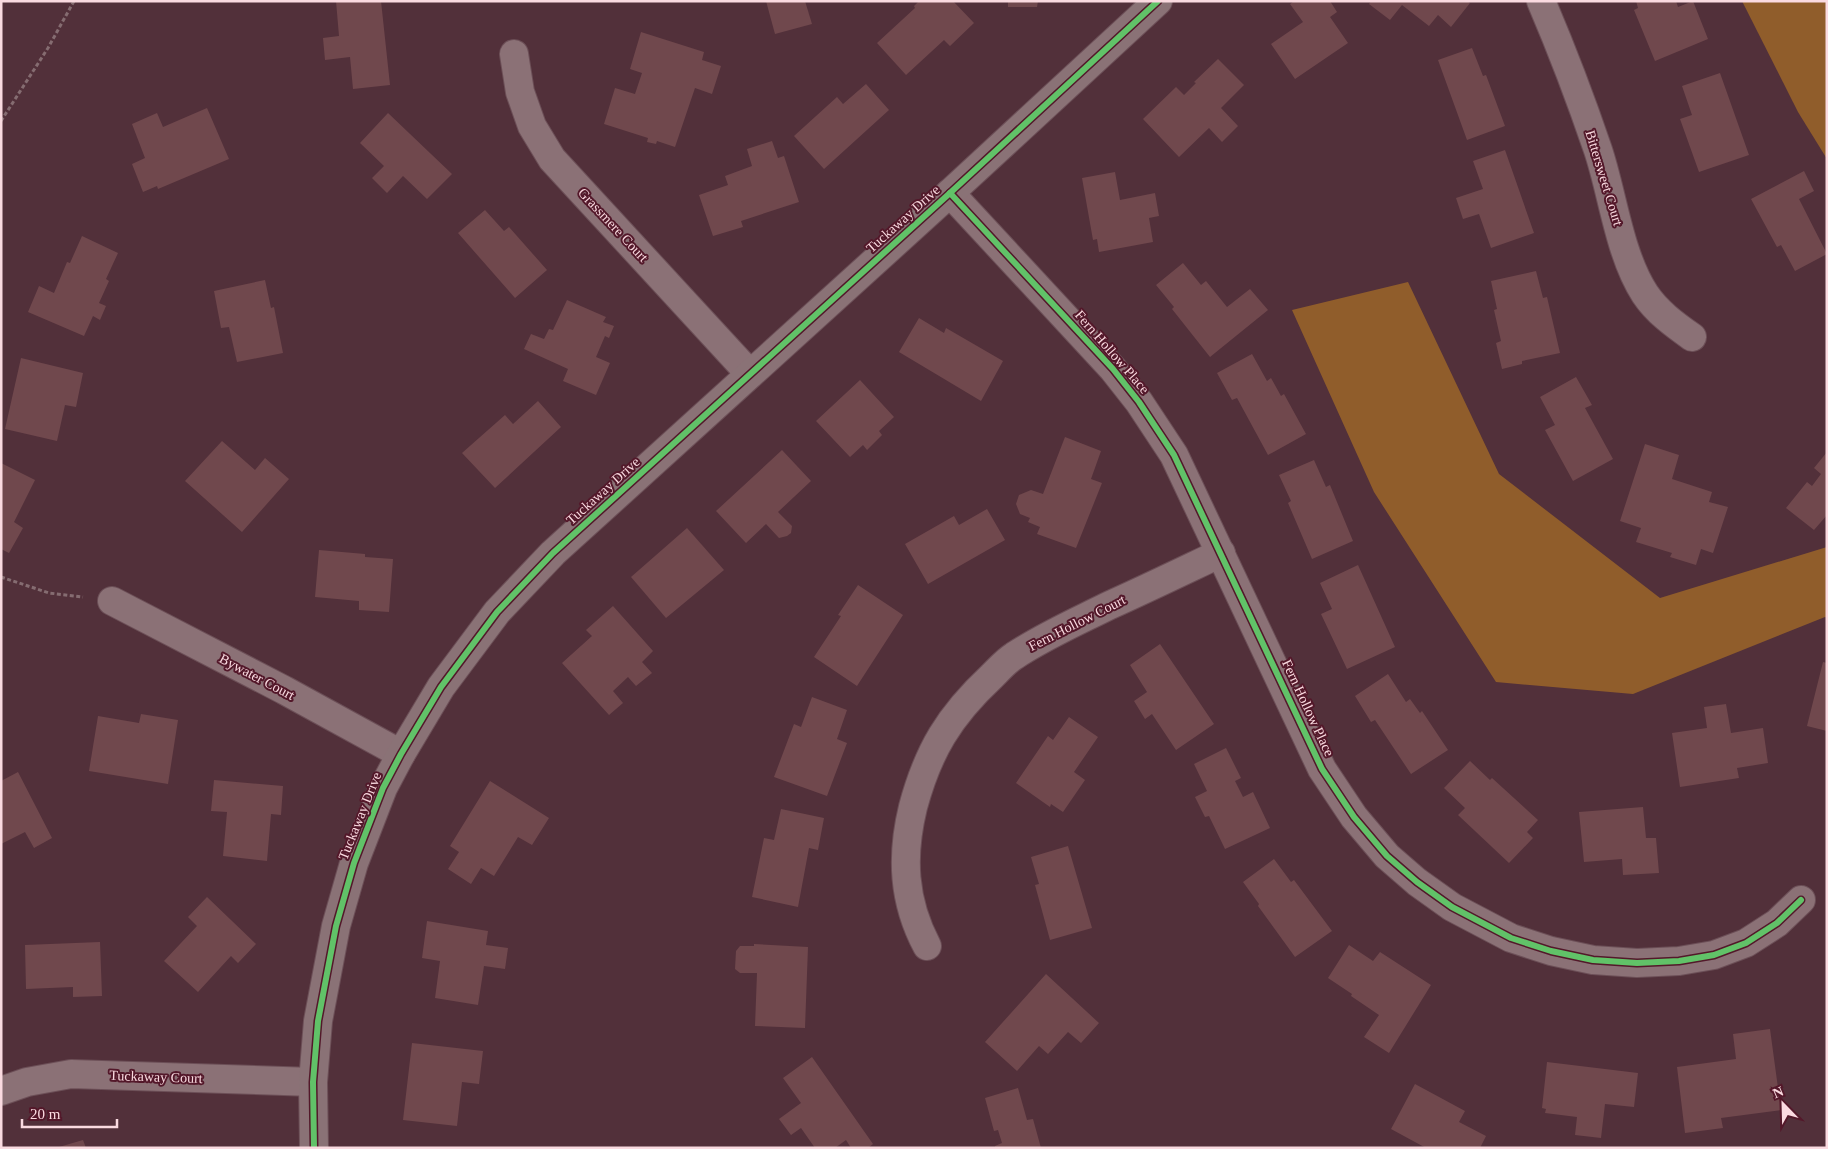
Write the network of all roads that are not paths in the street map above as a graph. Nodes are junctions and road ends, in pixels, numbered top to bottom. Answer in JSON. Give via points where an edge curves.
{"nodes":[{"id":1,"x":1158,"y":1,"type":"edge"},
{"id":2,"x":1541,"y":1,"type":"edge"},
{"id":3,"x":514,"y":54,"type":"dead end"},
{"id":4,"x":950,"y":193,"type":"junction"},
{"id":5,"x":1692,"y":337,"type":"dead end"},
{"id":6,"x":750,"y":374,"type":"junction"},
{"id":7,"x":1221,"y":553,"type":"junction"},
{"id":8,"x":112,"y":601,"type":"road end"},
{"id":9,"x":401,"y":754,"type":"junction"},
{"id":10,"x":1802,"y":900,"type":"dead end"},
{"id":11,"x":927,"y":946,"type":"dead end"},
{"id":12,"x":313,"y":1082,"type":"junction"},
{"id":13,"x":1,"y":1091,"type":"edge"},
{"id":14,"x":314,"y":1148,"type":"edge"}],
"edges":[{"from":1,"to":4,"type":"street","name":"Tuckaway Drive"},
{"from":2,"to":5,"type":"street","name":"Bittersweet Court","via":[[1598,151],[1630,265],[1646,294],[1669,321]]},
{"from":3,"to":6,"type":"street","name":"Grassmere Court","via":[[520,92],[532,126],[552,159]]},
{"from":4,"to":6,"type":"street","name":"Tuckaway Drive"},
{"from":4,"to":7,"type":"street","name":"Fern Hollow Place","via":[[1113,369],[1139,402],[1174,455]]},
{"from":6,"to":9,"type":"street","name":"Tuckaway Drive","via":[[552,552],[497,612],[441,687]]},
{"from":7,"to":10,"type":"street","name":"Fern Hollow Place","via":[[1322,769],[1354,817],[1387,856],[1452,907],[1511,938],[1552,952],[1594,960],[1637,963],[1714,955],[1746,943],[1777,924]]},
{"from":7,"to":11,"type":"street","name":"Fern Hollow Court","via":[[1047,635],[1012,657],[958,711],[921,777],[908,826],[905,865],[909,900]]},
{"from":8,"to":9,"type":"street","name":"Bywater Court"},
{"from":9,"to":12,"type":"street","name":"Tuckaway Drive","via":[[383,788],[354,863],[336,926],[318,1021]]},
{"from":12,"to":13,"type":"street","name":"Tuckaway Court","via":[[71,1074],[27,1082]]},
{"from":12,"to":14,"type":"street","name":"Tuckaway Drive"}]}
